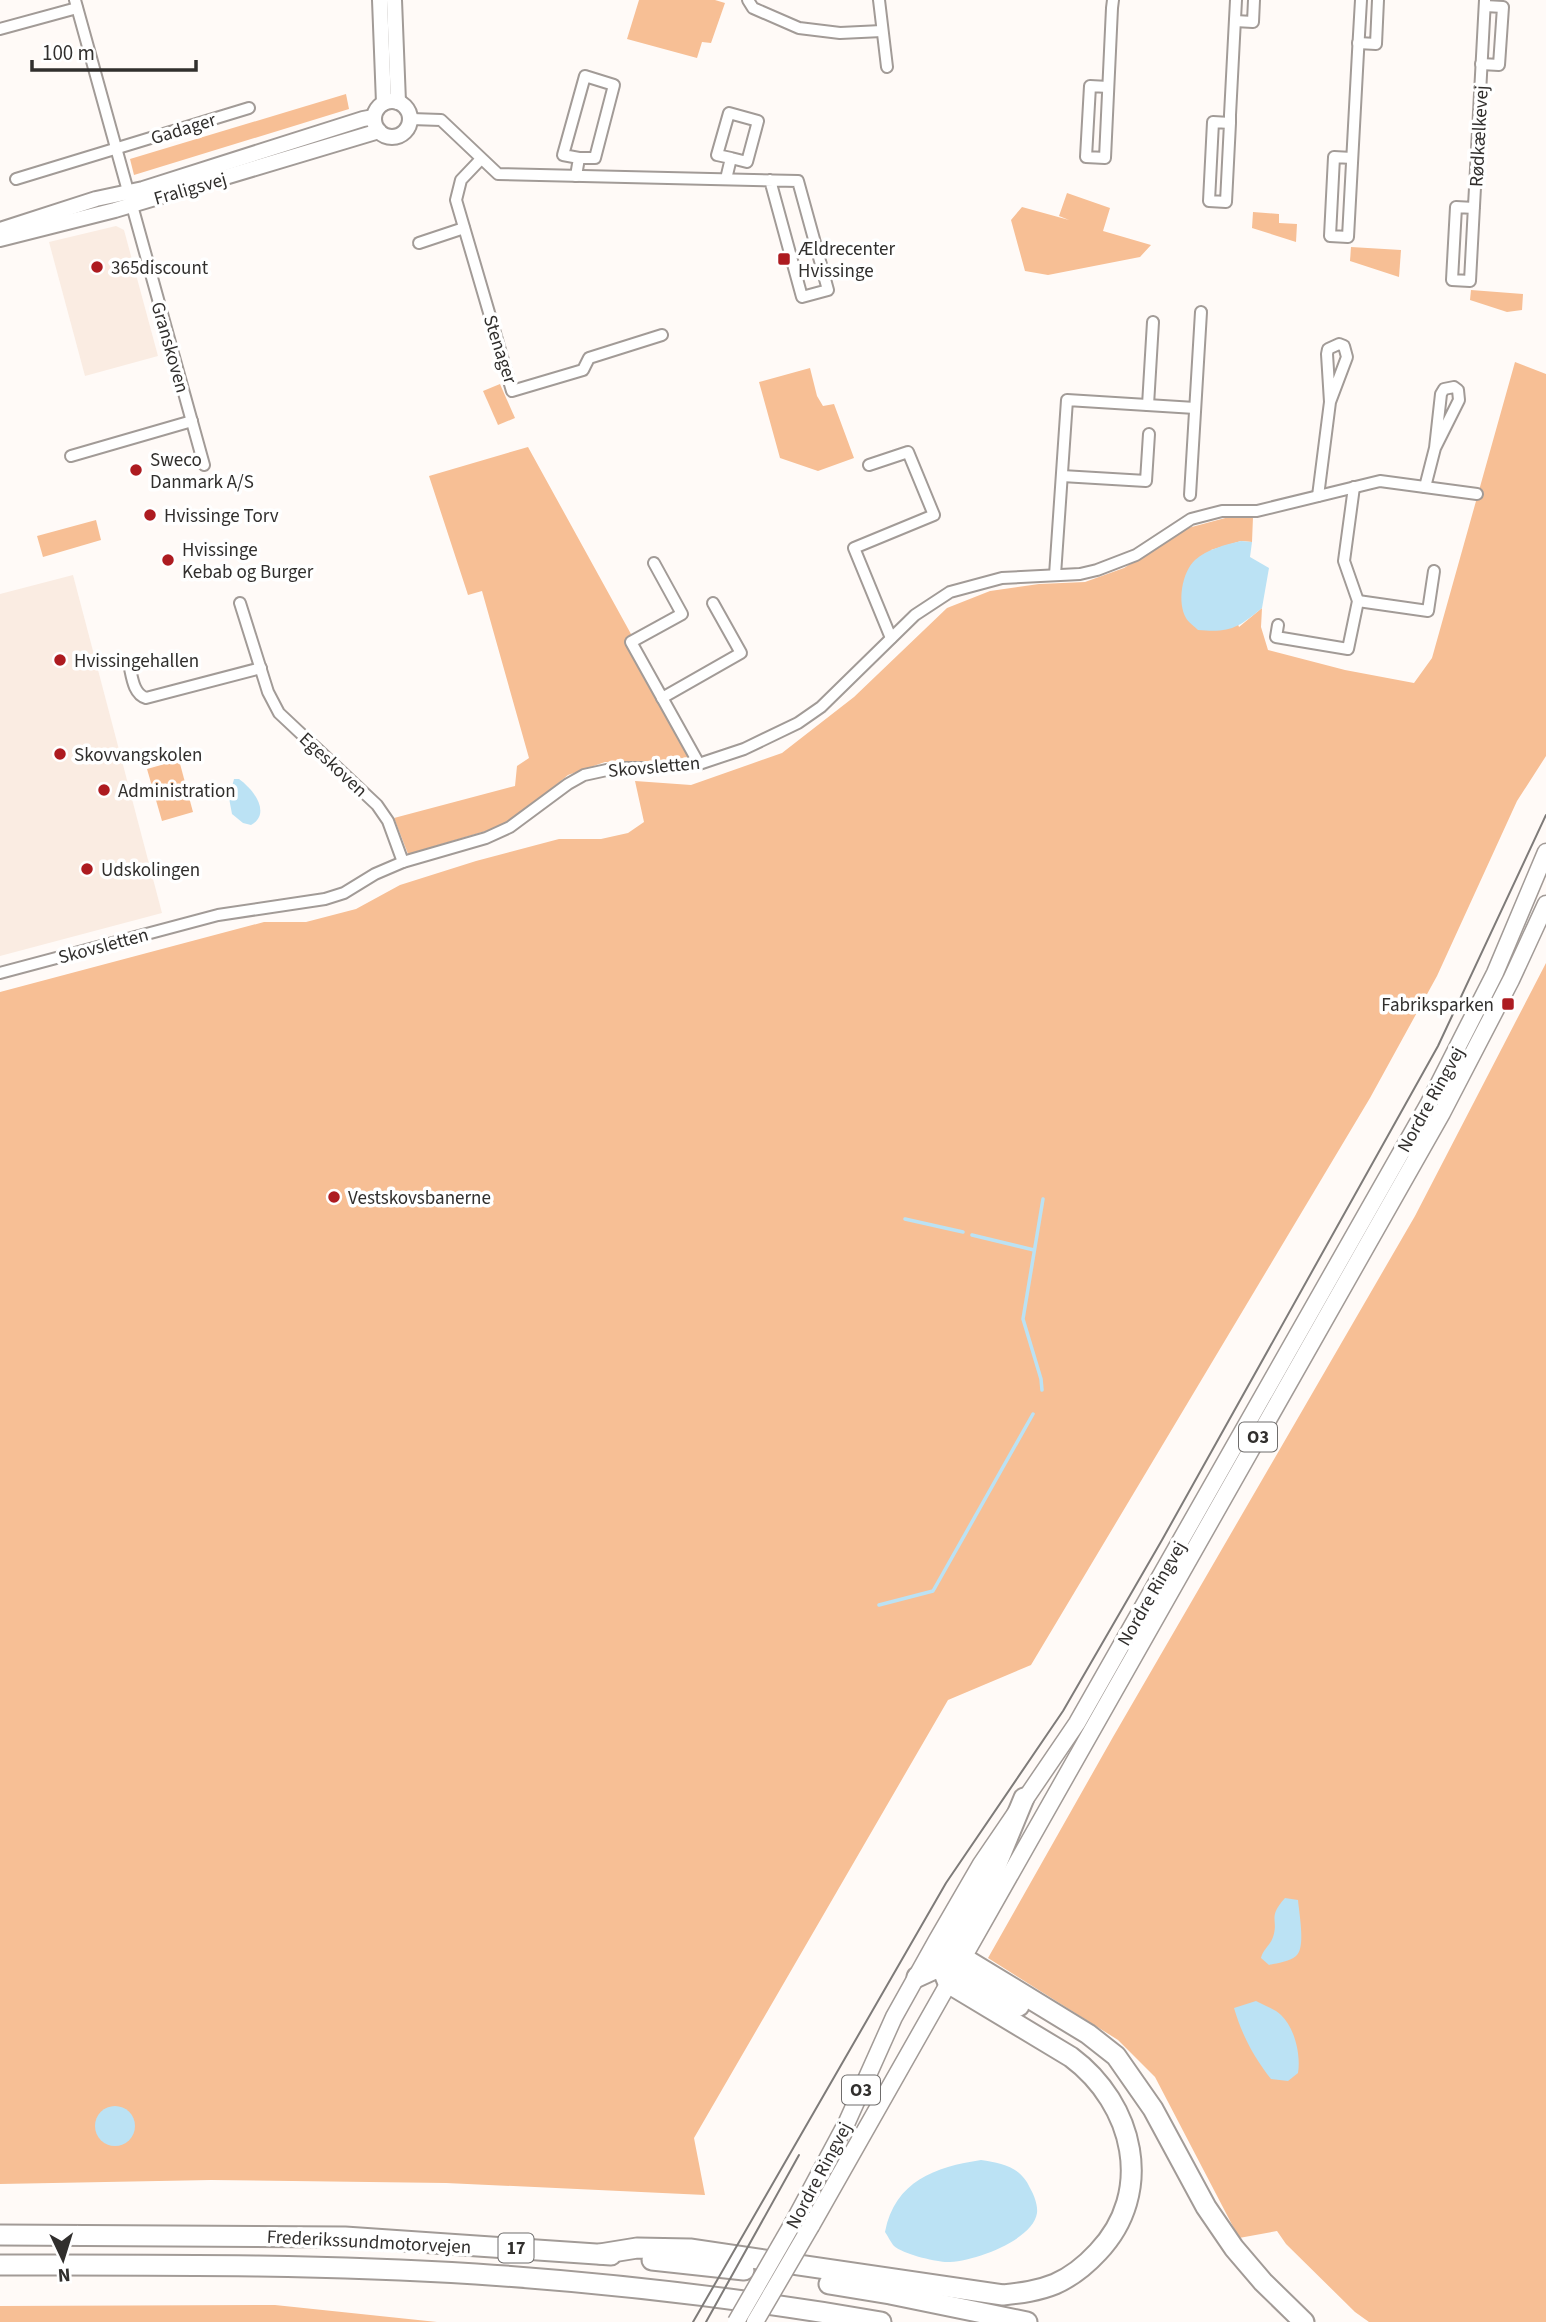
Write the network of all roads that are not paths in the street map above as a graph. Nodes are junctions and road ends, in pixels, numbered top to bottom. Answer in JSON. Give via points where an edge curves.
{"nodes":[{"id":1,"x":380,"y":0,"type":"edge"},
{"id":2,"x":394,"y":0,"type":"edge"},
{"id":3,"x":748,"y":0,"type":"edge"},
{"id":4,"x":879,"y":0,"type":"edge"},
{"id":5,"x":1113,"y":0,"type":"edge"},
{"id":6,"x":1236,"y":0,"type":"edge"},
{"id":7,"x":1254,"y":0,"type":"edge"},
{"id":8,"x":1361,"y":0,"type":"edge"},
{"id":9,"x":1378,"y":0,"type":"edge"},
{"id":10,"x":1485,"y":3,"type":"edge"},
{"id":11,"x":76,"y":4,"type":"edge"},
{"id":12,"x":1235,"y":22,"type":"junction"},
{"id":13,"x":0,"y":29,"type":"edge"},
{"id":14,"x":882,"y":31,"type":"junction"},
{"id":15,"x":1358,"y":43,"type":"junction"},
{"id":16,"x":1481,"y":65,"type":"junction"},
{"id":17,"x":887,"y":67,"type":"dead end"},
{"id":18,"x":1108,"y":87,"type":"junction"},
{"id":19,"x":391,"y":102,"type":"junction"},
{"id":20,"x":249,"y":108,"type":"dead end"},
{"id":21,"x":411,"y":119,"type":"junction"},
{"id":22,"x":1230,"y":123,"type":"junction"},
{"id":23,"x":376,"y":124,"type":"junction"},
{"id":24,"x":116,"y":148,"type":"junction"},
{"id":25,"x":579,"y":158,"type":"junction"},
{"id":26,"x":731,"y":158,"type":"junction"},
{"id":27,"x":1352,"y":158,"type":"junction"},
{"id":28,"x":481,"y":159,"type":"junction"},
{"id":29,"x":576,"y":176,"type":"junction"},
{"id":30,"x":16,"y":179,"type":"dead end"},
{"id":31,"x":726,"y":179,"type":"junction"},
{"id":32,"x":770,"y":180,"type":"junction"},
{"id":33,"x":130,"y":198,"type":"junction"},
{"id":34,"x":1474,"y":208,"type":"junction"},
{"id":35,"x":464,"y":228,"type":"junction"},
{"id":36,"x":0,"y":230,"type":"edge"},
{"id":37,"x":0,"y":239,"type":"edge"},
{"id":38,"x":419,"y":243,"type":"dead end"},
{"id":39,"x":1201,"y":312,"type":"dead end"},
{"id":40,"x":1153,"y":322,"type":"dead end"},
{"id":41,"x":662,"y":335,"type":"dead end"},
{"id":42,"x":1330,"y":402,"type":"dead end"},
{"id":43,"x":1148,"y":405,"type":"junction"},
{"id":44,"x":1195,"y":408,"type":"junction"},
{"id":45,"x":192,"y":421,"type":"junction"},
{"id":46,"x":1149,"y":434,"type":"dead end"},
{"id":47,"x":1435,"y":448,"type":"junction"},
{"id":48,"x":72,"y":456,"type":"dead end"},
{"id":49,"x":204,"y":465,"type":"dead end"},
{"id":50,"x":869,"y":465,"type":"dead end"},
{"id":51,"x":1062,"y":476,"type":"junction"},
{"id":52,"x":1354,"y":487,"type":"junction"},
{"id":53,"x":1425,"y":487,"type":"junction"},
{"id":54,"x":1190,"y":495,"type":"dead end"},
{"id":55,"x":1477,"y":495,"type":"dead end"},
{"id":56,"x":1318,"y":496,"type":"junction"},
{"id":57,"x":653,"y":563,"type":"dead end"},
{"id":58,"x":1434,"y":571,"type":"dead end"},
{"id":59,"x":1055,"y":575,"type":"junction"},
{"id":60,"x":1358,"y":601,"type":"junction"},
{"id":61,"x":240,"y":603,"type":"dead end"},
{"id":62,"x":713,"y":603,"type":"dead end"},
{"id":63,"x":1278,"y":625,"type":"dead end"},
{"id":64,"x":891,"y":638,"type":"junction"},
{"id":65,"x":129,"y":664,"type":"dead end"},
{"id":66,"x":261,"y":668,"type":"junction"},
{"id":67,"x":662,"y":698,"type":"junction"},
{"id":68,"x":699,"y":764,"type":"junction"},
{"id":69,"x":1546,"y":852,"type":"edge"},
{"id":70,"x":403,"y":862,"type":"junction"},
{"id":71,"x":1546,"y":904,"type":"edge"},
{"id":72,"x":0,"y":973,"type":"edge"},
{"id":73,"x":1024,"y":1798,"type":"junction"},
{"id":74,"x":951,"y":1969,"type":"junction"},
{"id":75,"x":916,"y":1977,"type":"junction"},
{"id":76,"x":0,"y":2235,"type":"edge"},
{"id":77,"x":600,"y":2254,"type":"junction"},
{"id":78,"x":0,"y":2265,"type":"edge"},
{"id":79,"x":832,"y":2314,"type":"junction"},
{"id":80,"x":736,"y":2322,"type":"edge"},
{"id":81,"x":755,"y":2322,"type":"edge"},
{"id":82,"x":855,"y":2322,"type":"edge"},
{"id":83,"x":881,"y":2322,"type":"edge"},
{"id":84,"x":1027,"y":2322,"type":"edge"},
{"id":85,"x":1304,"y":2322,"type":"edge"}],
"edges":[{"from":1,"to":19,"type":"street"},
{"from":2,"to":19,"type":"street"},
{"from":3,"to":14,"type":"street","via":[[752,8],[799,28],[840,33]]},
{"from":4,"to":14,"type":"street"},
{"from":5,"to":18,"type":"street"},
{"from":6,"to":12,"type":"street"},
{"from":7,"to":12,"type":"street","via":[[1253,22]]},
{"from":8,"to":15,"type":"street"},
{"from":9,"to":15,"type":"street","via":[[1376,44]]},
{"from":10,"to":16,"type":"street","name":"Rødkælkevej"},
{"from":10,"to":16,"type":"street","name":"Rødkælkevej","via":[[1503,7],[1499,65]]},
{"from":11,"to":13,"type":"street"},
{"from":11,"to":24,"type":"street"},
{"from":12,"to":22,"type":"street"},
{"from":14,"to":17,"type":"street"},
{"from":15,"to":27,"type":"street"},
{"from":16,"to":34,"type":"street","name":"Rødkælkevej"},
{"from":18,"to":18,"type":"street","via":[[1090,86],[1086,157],[1105,158]]},
{"from":19,"to":21,"type":"street","via":[[407,108]]},
{"from":19,"to":23,"type":"street","via":[[377,109]]},
{"from":20,"to":24,"type":"street","name":"Gadager"},
{"from":21,"to":23,"type":"street","via":[[401,135],[389,137]]},
{"from":21,"to":28,"type":"street","via":[[440,120]]},
{"from":22,"to":22,"type":"street","via":[[1213,122],[1209,201],[1226,202]]},
{"from":23,"to":33,"type":"street","name":"Fraligsvej","via":[[363,118],[143,189]]},
{"from":24,"to":30,"type":"street","name":"Gadager"},
{"from":24,"to":33,"type":"street"},
{"from":25,"to":25,"type":"street","via":[[595,158],[614,85],[585,76],[563,155]]},
{"from":25,"to":29,"type":"street"},
{"from":26,"to":26,"type":"street","via":[[747,162],[758,121],[729,113],[717,155]]},
{"from":26,"to":31,"type":"street"},
{"from":27,"to":27,"type":"street","via":[[1335,157],[1330,236],[1348,237]]},
{"from":28,"to":29,"type":"street","via":[[498,174]]},
{"from":28,"to":35,"type":"street","name":"Stenager","via":[[458,189],[456,200]]},
{"from":29,"to":31,"type":"street"},
{"from":31,"to":32,"type":"street"},
{"from":32,"to":32,"type":"street","via":[[798,181],[828,290],[803,297]]},
{"from":33,"to":36,"type":"street","name":"Fraligsvej","via":[[96,199]]},
{"from":33,"to":37,"type":"street","name":"Fraligsvej"},
{"from":33,"to":45,"type":"street","name":"Granskoven"},
{"from":34,"to":34,"type":"street","name":"Rødkælkevej","via":[[1456,207],[1452,280],[1470,281]]},
{"from":35,"to":38,"type":"street"},
{"from":35,"to":41,"type":"street","name":"Stenager","via":[[512,391],[583,370],[589,358]]},
{"from":39,"to":44,"type":"street"},
{"from":40,"to":43,"type":"street"},
{"from":42,"to":56,"type":"street"},
{"from":43,"to":44,"type":"street"},
{"from":43,"to":51,"type":"street","via":[[1067,400]]},
{"from":44,"to":54,"type":"street"},
{"from":45,"to":48,"type":"street"},
{"from":45,"to":49,"type":"street","name":"Granskoven"},
{"from":46,"to":51,"type":"street","via":[[1146,481]]},
{"from":47,"to":47,"type":"street","via":[[1459,400],[1454,387],[1441,394]]},
{"from":47,"to":53,"type":"street"},
{"from":50,"to":64,"type":"street","via":[[908,452],[934,515],[854,548]]},
{"from":51,"to":59,"type":"street"},
{"from":52,"to":53,"type":"street","name":"Skovsletten","via":[[1380,481]]},
{"from":52,"to":56,"type":"street","name":"Skovsletten"},
{"from":52,"to":60,"type":"street","via":[[1344,561]]},
{"from":53,"to":55,"type":"street","name":"Skovsletten"},
{"from":56,"to":59,"type":"street","name":"Skovsletten","via":[[1257,511],[1222,511],[1191,519],[1117,564]]},
{"from":57,"to":67,"type":"street","via":[[682,614],[631,642]]},
{"from":58,"to":60,"type":"street","via":[[1428,611]]},
{"from":59,"to":64,"type":"street","name":"Skovsletten","via":[[1002,578],[950,592]]},
{"from":60,"to":63,"type":"street","via":[[1348,649],[1276,637]]},
{"from":61,"to":66,"type":"street","name":"Egeskoven"},
{"from":62,"to":67,"type":"street","via":[[741,653]]},
{"from":64,"to":68,"type":"street","name":"Skovsletten","via":[[835,694],[798,723]]},
{"from":65,"to":66,"type":"street","via":[[136,691],[146,698]]},
{"from":66,"to":70,"type":"street","name":"Egeskoven","via":[[279,713],[377,805]]},
{"from":67,"to":68,"type":"street"},
{"from":68,"to":70,"type":"street","name":"Skovsletten","via":[[592,773],[568,784],[510,827]]},
{"from":69,"to":73,"type":"main road","name":"Nordre Ringvej","number":"O3","via":[[1496,973],[1428,1105],[1077,1724]]},
{"from":70,"to":72,"type":"street","name":"Skovsletten","via":[[325,899],[218,915]]},
{"from":71,"to":74,"type":"main road","name":"Nordre Ringvej","number":"O3","via":[[1442,1113]]},
{"from":73,"to":74,"type":"highway"},
{"from":73,"to":75,"type":"main road","name":"Nordre Ringvej","number":"O3"},
{"from":74,"to":75,"type":"highway"},
{"from":74,"to":77,"type":"highway","via":[[1071,2057],[1101,2084],[1115,2106],[1131,2151],[1127,2199],[1108,2242],[1086,2265],[1058,2283],[1003,2295],[690,2249],[637,2248]]},
{"from":74,"to":81,"type":"main road","name":"Nordre Ringvej","number":"O3","bridge":true},
{"from":74,"to":85,"type":"highway","via":[[1077,2041],[1140,2090],[1234,2248]]},
{"from":75,"to":80,"type":"main road","name":"Nordre Ringvej","number":"O3","bridge":true,"via":[[847,2122]]},
{"from":76,"to":77,"type":"highway","name":"Frederikssundmotorvejen","number":"17","via":[[345,2237]]},
{"from":77,"to":84,"type":"highway","name":"Frederikssundmotorvejen","number":"17","via":[[757,2272]]},
{"from":78,"to":79,"type":"highway","name":"Frederikssundmotorvejen","number":"17","via":[[474,2274],[612,2285]]},
{"from":79,"to":82,"type":"highway"},
{"from":79,"to":83,"type":"highway","name":"Frederikssundmotorvejen","number":"17"}]}
